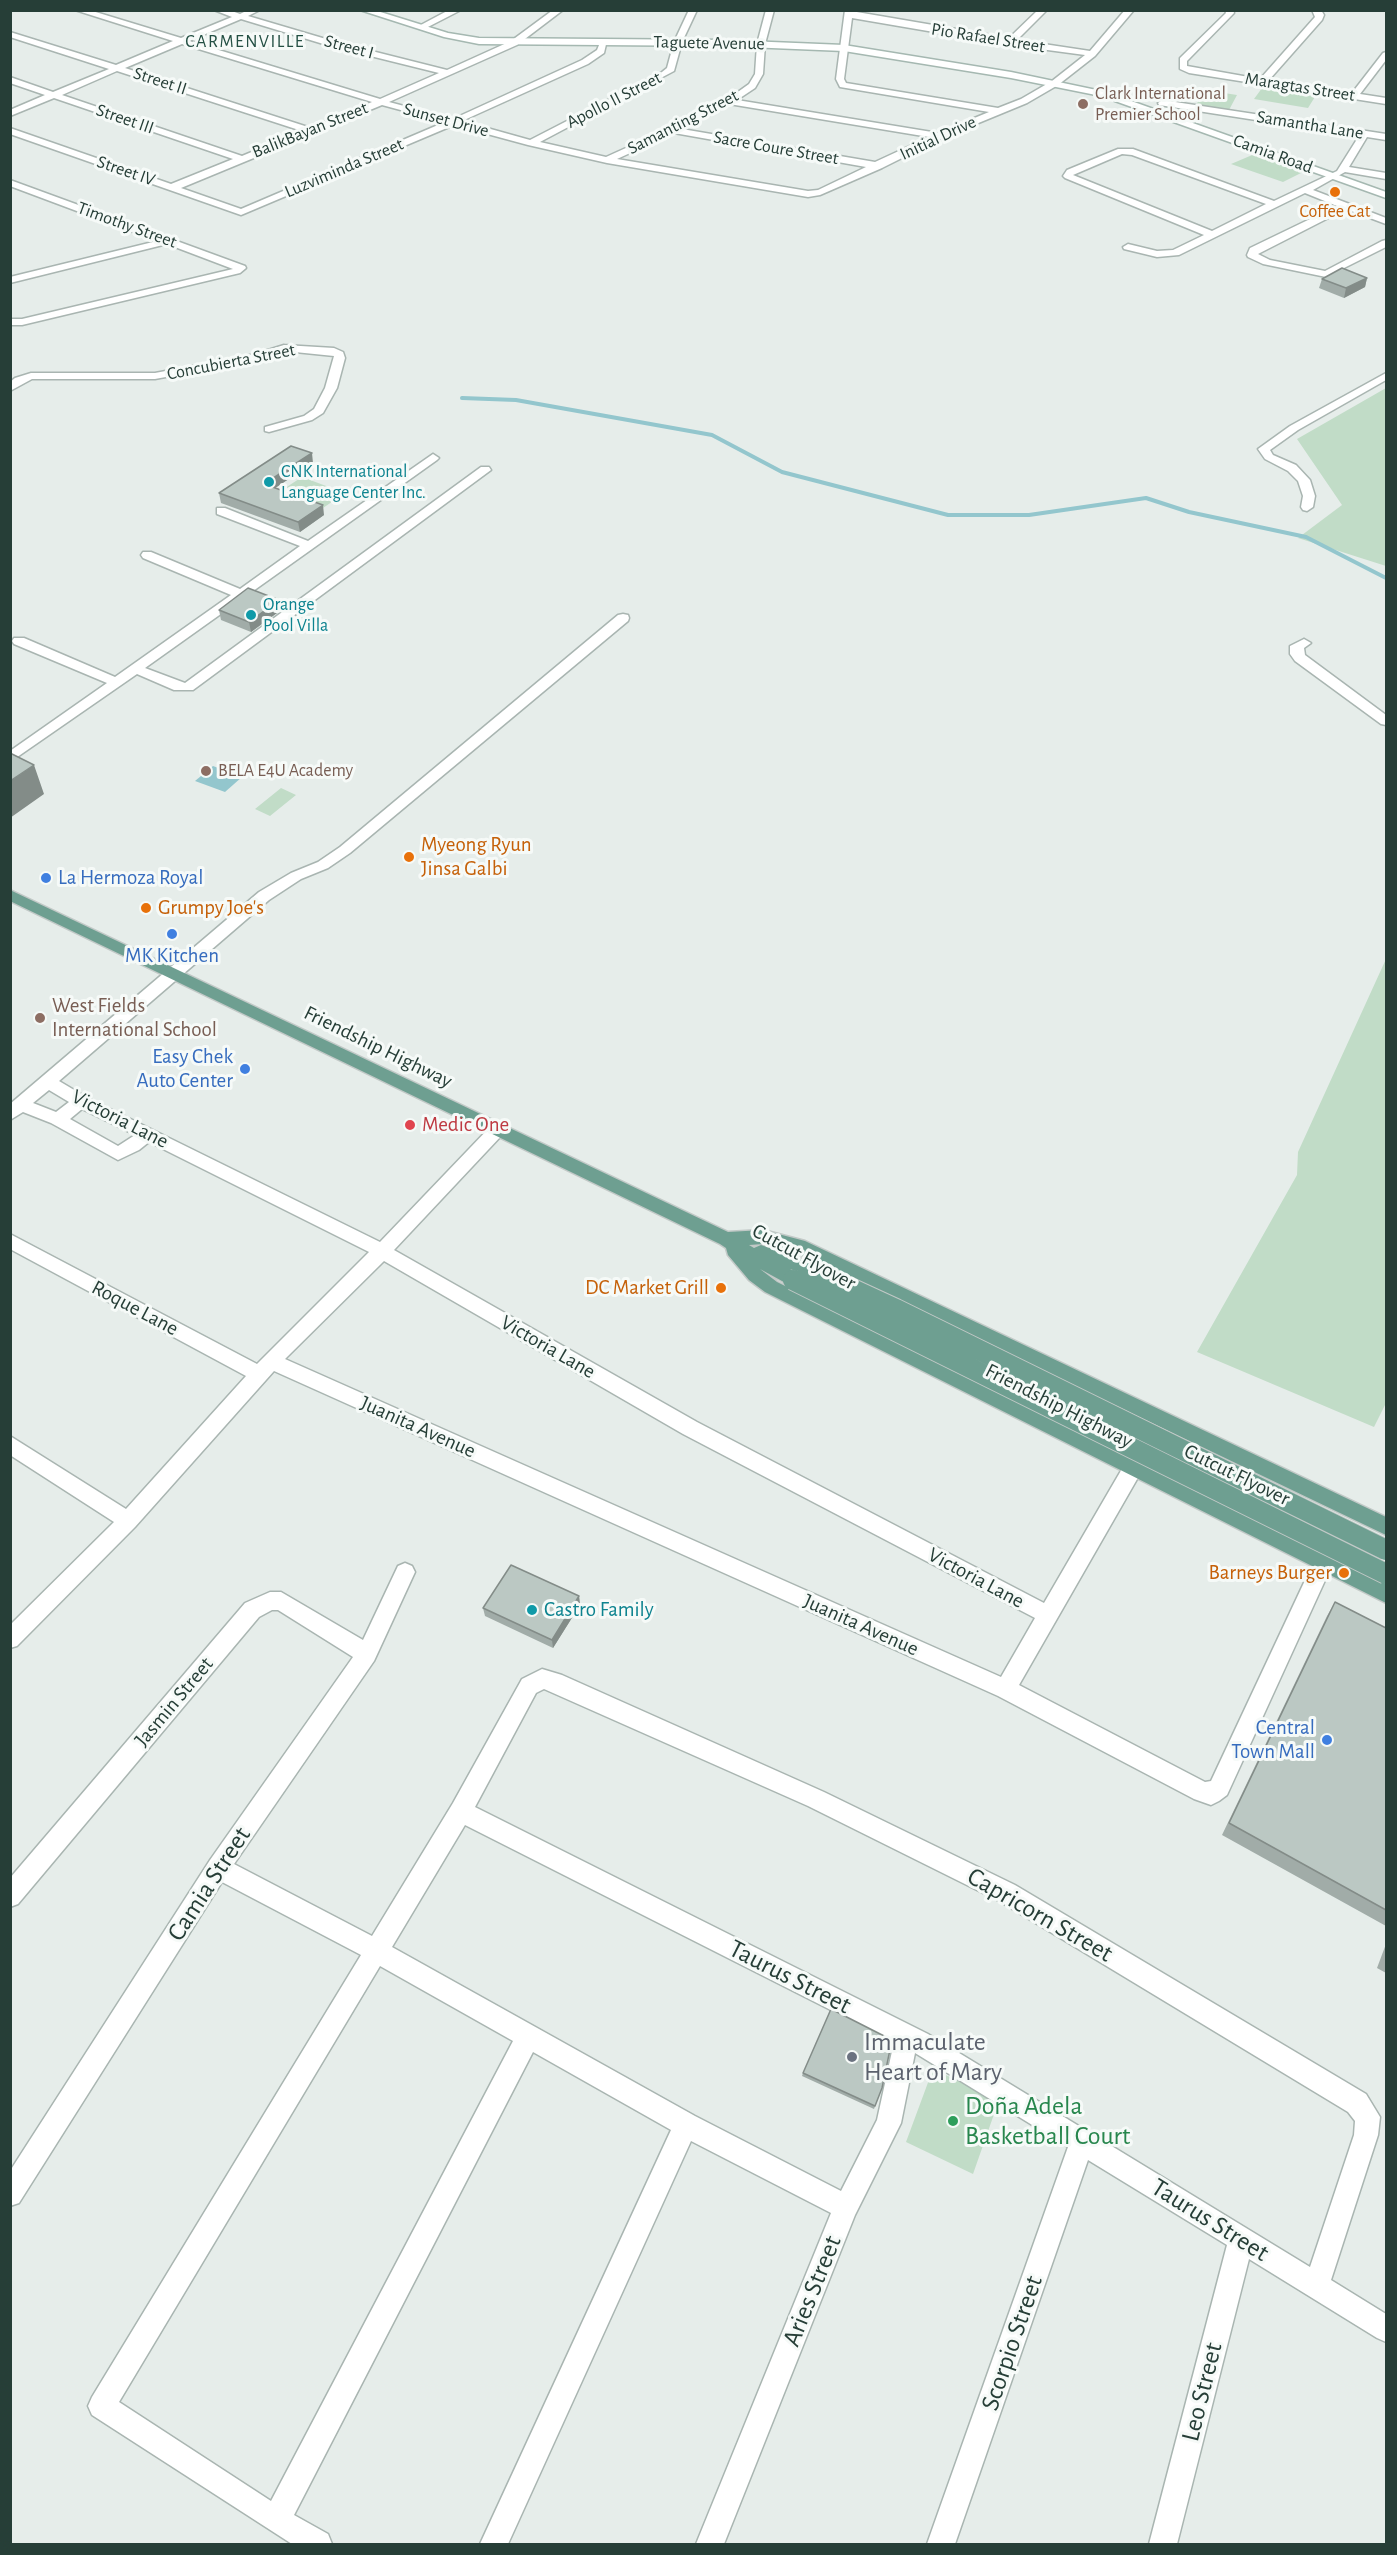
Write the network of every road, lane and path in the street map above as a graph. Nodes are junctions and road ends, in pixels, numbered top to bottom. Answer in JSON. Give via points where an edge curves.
{"nodes":[{"id":1,"x":79,"y":10,"type":"edge"},
{"id":2,"x":218,"y":10,"type":"edge"},
{"id":3,"x":256,"y":10,"type":"edge"},
{"id":4,"x":364,"y":10,"type":"edge"},
{"id":5,"x":457,"y":10,"type":"edge"},
{"id":6,"x":559,"y":10,"type":"edge"},
{"id":7,"x":770,"y":10,"type":"edge"},
{"id":8,"x":1043,"y":10,"type":"edge"},
{"id":9,"x":1130,"y":10,"type":"edge"},
{"id":10,"x":1229,"y":10,"type":"edge"},
{"id":11,"x":1316,"y":10,"type":"edge"},
{"id":12,"x":684,"y":11,"type":"edge"},
{"id":13,"x":693,"y":11,"type":"edge"},
{"id":14,"x":848,"y":13,"type":"edge"},
{"id":15,"x":241,"y":17,"type":"junction"},
{"id":16,"x":421,"y":27,"type":"junction"},
{"id":17,"x":10,"y":34,"type":"edge"},
{"id":18,"x":181,"y":42,"type":"junction"},
{"id":19,"x":604,"y":42,"type":"junction"},
{"id":20,"x":678,"y":42,"type":"junction"},
{"id":21,"x":1010,"y":42,"type":"junction"},
{"id":22,"x":514,"y":43,"type":"junction"},
{"id":23,"x":761,"y":44,"type":"junction"},
{"id":24,"x":844,"y":48,"type":"junction"},
{"id":25,"x":1092,"y":54,"type":"junction"},
{"id":26,"x":1386,"y":55,"type":"edge"},
{"id":27,"x":118,"y":68,"type":"junction"},
{"id":28,"x":1376,"y":70,"type":"junction"},
{"id":29,"x":446,"y":72,"type":"junction"},
{"id":30,"x":1386,"y":72,"type":"edge"},
{"id":31,"x":10,"y":80,"type":"edge"},
{"id":32,"x":1263,"y":81,"type":"junction"},
{"id":33,"x":1055,"y":83,"type":"junction"},
{"id":34,"x":56,"y":95,"type":"junction"},
{"id":35,"x":1354,"y":96,"type":"junction"},
{"id":36,"x":727,"y":101,"type":"junction"},
{"id":37,"x":1386,"y":101,"type":"edge"},
{"id":38,"x":381,"y":102,"type":"junction"},
{"id":39,"x":1162,"y":103,"type":"dead end"},
{"id":40,"x":998,"y":111,"type":"junction"},
{"id":41,"x":10,"y":113,"type":"edge"},
{"id":42,"x":453,"y":122,"type":"junction"},
{"id":43,"x":309,"y":130,"type":"junction"},
{"id":44,"x":673,"y":130,"type":"junction"},
{"id":45,"x":10,"y":131,"type":"edge"},
{"id":46,"x":1365,"y":133,"type":"junction"},
{"id":47,"x":939,"y":136,"type":"junction"},
{"id":48,"x":1386,"y":137,"type":"edge"},
{"id":49,"x":531,"y":142,"type":"junction"},
{"id":50,"x":239,"y":158,"type":"junction"},
{"id":51,"x":607,"y":160,"type":"junction"},
{"id":52,"x":879,"y":166,"type":"junction"},
{"id":53,"x":1343,"y":168,"type":"junction"},
{"id":54,"x":1334,"y":176,"type":"junction"},
{"id":55,"x":1386,"y":176,"type":"edge"},
{"id":56,"x":10,"y":183,"type":"edge"},
{"id":57,"x":171,"y":188,"type":"junction"},
{"id":58,"x":1305,"y":190,"type":"junction"},
{"id":59,"x":820,"y":192,"type":"joint"},
{"id":60,"x":1386,"y":195,"type":"edge"},
{"id":61,"x":1274,"y":204,"type":"junction"},
{"id":62,"x":1346,"y":205,"type":"junction"},
{"id":63,"x":241,"y":212,"type":"joint"},
{"id":64,"x":1386,"y":221,"type":"edge"},
{"id":65,"x":1210,"y":234,"type":"junction"},
{"id":66,"x":168,"y":241,"type":"junction"},
{"id":67,"x":1386,"y":243,"type":"edge"},
{"id":68,"x":1128,"y":247,"type":"dead end"},
{"id":69,"x":10,"y":280,"type":"edge"},
{"id":70,"x":10,"y":322,"type":"edge"},
{"id":71,"x":1386,"y":375,"type":"edge"},
{"id":72,"x":10,"y":388,"type":"edge"},
{"id":73,"x":269,"y":429,"type":"dead end"},
{"id":74,"x":433,"y":458,"type":"dead end"},
{"id":75,"x":485,"y":470,"type":"dead end"},
{"id":76,"x":1307,"y":507,"type":"dead end"},
{"id":77,"x":221,"y":511,"type":"dead end"},
{"id":78,"x":308,"y":545,"type":"junction"},
{"id":79,"x":147,"y":555,"type":"dead end"},
{"id":80,"x":240,"y":594,"type":"junction"},
{"id":81,"x":623,"y":618,"type":"dead end"},
{"id":82,"x":19,"y":641,"type":"dead end"},
{"id":83,"x":1304,"y":643,"type":"dead end"},
{"id":84,"x":135,"y":669,"type":"junction"},
{"id":85,"x":116,"y":682,"type":"junction"},
{"id":86,"x":1386,"y":722,"type":"edge"},
{"id":87,"x":10,"y":758,"type":"edge"},
{"id":88,"x":10,"y":895,"type":"edge"},
{"id":89,"x":174,"y":974,"type":"junction"},
{"id":90,"x":48,"y":1082,"type":"junction"},
{"id":91,"x":80,"y":1101,"type":"junction"},
{"id":92,"x":16,"y":1109,"type":"edge"},
{"id":93,"x":57,"y":1119,"type":"junction"},
{"id":94,"x":497,"y":1130,"type":"junction"},
{"id":95,"x":148,"y":1134,"type":"junction"},
{"id":96,"x":726,"y":1239,"type":"junction"},
{"id":97,"x":10,"y":1241,"type":"edge"},
{"id":98,"x":381,"y":1252,"type":"junction"},
{"id":99,"x":800,"y":1274,"type":"junction"},
{"id":100,"x":266,"y":1368,"type":"junction"},
{"id":101,"x":10,"y":1444,"type":"edge"},
{"id":102,"x":1133,"y":1468,"type":"junction"},
{"id":103,"x":1329,"y":1499,"type":"junction"},
{"id":104,"x":128,"y":1521,"type":"junction"},
{"id":105,"x":1386,"y":1526,"type":"edge"},
{"id":106,"x":1386,"y":1550,"type":"edge"},
{"id":107,"x":1314,"y":1559,"type":"junction"},
{"id":108,"x":405,"y":1572,"type":"dead end"},
{"id":109,"x":1386,"y":1574,"type":"edge"},
{"id":110,"x":1386,"y":1594,"type":"edge"},
{"id":111,"x":1048,"y":1615,"type":"junction"},
{"id":112,"x":10,"y":1639,"type":"edge"},
{"id":113,"x":367,"y":1654,"type":"junction"},
{"id":114,"x":1005,"y":1689,"type":"junction"},
{"id":115,"x":461,"y":1811,"type":"junction"},
{"id":116,"x":218,"y":1868,"type":"junction"},
{"id":117,"x":10,"y":1896,"type":"edge"},
{"id":118,"x":376,"y":1952,"type":"junction"},
{"id":119,"x":908,"y":2036,"type":"junction"},
{"id":120,"x":528,"y":2038,"type":"junction"},
{"id":121,"x":686,"y":2125,"type":"junction"},
{"id":122,"x":1082,"y":2141,"type":"junction"},
{"id":123,"x":10,"y":2194,"type":"edge"},
{"id":124,"x":846,"y":2207,"type":"junction"},
{"id":125,"x":1241,"y":2239,"type":"junction"},
{"id":126,"x":1316,"y":2287,"type":"junction"},
{"id":127,"x":1386,"y":2329,"type":"edge"},
{"id":128,"x":276,"y":2520,"type":"junction"},
{"id":129,"x":318,"y":2544,"type":"edge"},
{"id":130,"x":494,"y":2544,"type":"edge"},
{"id":131,"x":710,"y":2544,"type":"edge"},
{"id":132,"x":942,"y":2544,"type":"edge"},
{"id":133,"x":1163,"y":2544,"type":"edge"}],
"edges":[{"from":1,"to":18,"type":"street","name":"Sunset Drive"},
{"from":2,"to":15,"type":"street","name":"Street I"},
{"from":3,"to":15,"type":"street"},
{"from":4,"to":16,"type":"street","name":"Taguete Avenue"},
{"from":5,"to":16,"type":"street"},
{"from":6,"to":22,"type":"street"},
{"from":7,"to":23,"type":"street","name":"Samanting Street"},
{"from":8,"to":21,"type":"street"},
{"from":9,"to":25,"type":"street","name":"Initial Drive"},
{"from":10,"to":32,"type":"street","name":"Maragtas Street","via":[[1182,63],[1183,67]]},
{"from":11,"to":32,"type":"street","via":[[1319,18]]},
{"from":12,"to":13,"type":"street"},
{"from":13,"to":20,"type":"street","name":"Apollo II Street"},
{"from":14,"to":21,"type":"street","name":"Pio Rafael Street","via":[[929,23]]},
{"from":14,"to":24,"type":"street"},
{"from":15,"to":18,"type":"street"},
{"from":15,"to":29,"type":"street","name":"Street I"},
{"from":16,"to":22,"type":"street","name":"Taguete Avenue","via":[[478,41]]},
{"from":17,"to":27,"type":"street","name":"Street II"},
{"from":18,"to":27,"type":"street"},
{"from":18,"to":38,"type":"street","name":"Sunset Drive"},
{"from":19,"to":20,"type":"street","name":"Taguete Avenue"},
{"from":19,"to":22,"type":"street","name":"Taguete Avenue"},
{"from":19,"to":42,"type":"street","name":"Luzviminda Street","via":[[595,57]]},
{"from":20,"to":23,"type":"street","name":"Taguete Avenue"},
{"from":20,"to":49,"type":"street","name":"Apollo II Street","via":[[671,69],[665,74]]},
{"from":21,"to":25,"type":"street","name":"Pio Rafael Street"},
{"from":22,"to":29,"type":"street","name":"BalikBayan Street"},
{"from":23,"to":24,"type":"street","name":"Taguete Avenue"},
{"from":23,"to":36,"type":"street","name":"Samanting Street","via":[[759,74],[752,86]]},
{"from":24,"to":33,"type":"street","name":"Taguete Avenue"},
{"from":24,"to":40,"type":"street","via":[[840,79],[843,85]]},
{"from":25,"to":33,"type":"street","name":"Initial Drive"},
{"from":26,"to":28,"type":"street"},
{"from":27,"to":34,"type":"street"},
{"from":27,"to":43,"type":"street","name":"Street II"},
{"from":28,"to":30,"type":"street"},
{"from":28,"to":35,"type":"street"},
{"from":29,"to":38,"type":"street","name":"BalikBayan Street"},
{"from":31,"to":34,"type":"street","name":"Street III"},
{"from":32,"to":35,"type":"street","name":"Maragtas Street"},
{"from":33,"to":40,"type":"street","name":"Initial Drive"},
{"from":33,"to":54,"type":"street","name":"Camia Road","via":[[1141,107]]},
{"from":34,"to":41,"type":"street"},
{"from":34,"to":50,"type":"street","name":"Street III"},
{"from":35,"to":37,"type":"street","name":"Maragtas Street"},
{"from":36,"to":44,"type":"street","name":"Samanting Street"},
{"from":36,"to":47,"type":"street"},
{"from":38,"to":42,"type":"street","name":"Sunset Drive"},
{"from":38,"to":43,"type":"street","name":"BalikBayan Street"},
{"from":39,"to":46,"type":"street","name":"Samantha Lane"},
{"from":40,"to":47,"type":"street","name":"Initial Drive"},
{"from":42,"to":49,"type":"street","name":"Sunset Drive"},
{"from":42,"to":63,"type":"street","name":"Luzviminda Street"},
{"from":43,"to":50,"type":"street","name":"BalikBayan Street"},
{"from":44,"to":51,"type":"street","name":"Samanting Street"},
{"from":44,"to":52,"type":"street","name":"Sacre Coure Street"},
{"from":45,"to":57,"type":"street","name":"Street IV"},
{"from":46,"to":48,"type":"street","name":"Samantha Lane"},
{"from":46,"to":53,"type":"street"},
{"from":47,"to":52,"type":"street","name":"Initial Drive"},
{"from":49,"to":51,"type":"street","name":"Sunset Drive"},
{"from":50,"to":57,"type":"street","name":"BalikBayan Street"},
{"from":51,"to":59,"type":"street","name":"Sunset Drive","via":[[808,194]]},
{"from":52,"to":59,"type":"street","name":"Initial Drive"},
{"from":53,"to":54,"type":"street"},
{"from":53,"to":55,"type":"street"},
{"from":54,"to":58,"type":"street"},
{"from":54,"to":60,"type":"street","name":"Camia Road"},
{"from":56,"to":66,"type":"street","name":"Timothy Street"},
{"from":57,"to":63,"type":"street","name":"Street IV"},
{"from":58,"to":61,"type":"street"},
{"from":58,"to":62,"type":"street"},
{"from":61,"to":65,"type":"street"},
{"from":61,"to":65,"type":"street","via":[[1129,151],[1117,152],[1067,174]]},
{"from":62,"to":64,"type":"street"},
{"from":62,"to":67,"type":"street","via":[[1254,250],[1252,255],[1266,262],[1326,274]]},
{"from":65,"to":68,"type":"street","via":[[1169,254]]},
{"from":66,"to":69,"type":"street"},
{"from":66,"to":70,"type":"street","name":"Timothy Street","via":[[241,267],[240,270]]},
{"from":71,"to":76,"type":"street","via":[[1264,449],[1269,457],[1292,468],[1304,480],[1309,496]]},
{"from":72,"to":73,"type":"street","name":"Concubierta Street","via":[[31,376],[155,376],[257,357],[284,348],[339,354],[331,388],[319,411]]},
{"from":74,"to":78,"type":"street"},
{"from":75,"to":84,"type":"street","via":[[188,687]]},
{"from":77,"to":78,"type":"street"},
{"from":78,"to":80,"type":"street"},
{"from":79,"to":80,"type":"street"},
{"from":80,"to":84,"type":"street"},
{"from":81,"to":89,"type":"street","via":[[345,850],[274,888]]},
{"from":82,"to":85,"type":"street"},
{"from":83,"to":86,"type":"street","via":[[1297,646],[1300,658]]},
{"from":84,"to":85,"type":"street"},
{"from":85,"to":87,"type":"street"},
{"from":88,"to":89,"type":"main road","name":"Friendship Highway"},
{"from":89,"to":90,"type":"street"},
{"from":89,"to":94,"type":"main road","name":"Friendship Highway"},
{"from":90,"to":91,"type":"street","name":"Victoria Lane"},
{"from":90,"to":92,"type":"street"},
{"from":91,"to":93,"type":"street"},
{"from":91,"to":95,"type":"street","name":"Victoria Lane"},
{"from":92,"to":93,"type":"street"},
{"from":93,"to":95,"type":"street","via":[[118,1154]]},
{"from":94,"to":96,"type":"main road","name":"Friendship Highway"},
{"from":94,"to":98,"type":"street"},
{"from":95,"to":98,"type":"street","name":"Victoria Lane"},
{"from":96,"to":99,"type":"main road","name":"Cutcut Flyover"},
{"from":96,"to":102,"type":"main road","name":"Friendship Highway","via":[[748,1267],[771,1287]]},
{"from":96,"to":103,"type":"main road","name":"Friendship Highway","via":[[763,1237],[799,1246]]},
{"from":97,"to":100,"type":"street","name":"Roque Lane"},
{"from":98,"to":100,"type":"street"},
{"from":98,"to":111,"type":"street","name":"Victoria Lane","via":[[690,1428]]},
{"from":99,"to":106,"type":"main road","name":"Cutcut Flyover","bridge":true,"via":[[896,1309]]},
{"from":99,"to":109,"type":"main road","name":"Cutcut Flyover","bridge":true},
{"from":100,"to":104,"type":"street"},
{"from":100,"to":114,"type":"street","name":"Juanita Avenue"},
{"from":101,"to":104,"type":"street"},
{"from":102,"to":107,"type":"main road","name":"Friendship Highway"},
{"from":102,"to":111,"type":"street"},
{"from":103,"to":105,"type":"main road","name":"Friendship Highway"},
{"from":103,"to":107,"type":"main road","via":[[1306,1506],[1295,1526],[1295,1535]]},
{"from":104,"to":112,"type":"street"},
{"from":107,"to":110,"type":"main road","name":"Friendship Highway"},
{"from":107,"to":114,"type":"street","name":"Juanita Avenue","via":[[1219,1788],[1211,1794]]},
{"from":108,"to":113,"type":"street","name":"Camia Street"},
{"from":111,"to":114,"type":"street"},
{"from":113,"to":116,"type":"street","name":"Camia Street"},
{"from":113,"to":117,"type":"street","name":"Jasmin Street","via":[[281,1600],[270,1600],[252,1610]]},
{"from":115,"to":118,"type":"street"},
{"from":115,"to":119,"type":"street","name":"Taurus Street"},
{"from":115,"to":126,"type":"street","name":"Capricorn Street","via":[[530,1686],[542,1679],[816,1799],[1007,1893],[1357,2103],[1368,2117],[1366,2135]]},
{"from":116,"to":118,"type":"street"},
{"from":116,"to":123,"type":"street","name":"Camia Street"},
{"from":118,"to":120,"type":"street"},
{"from":118,"to":128,"type":"street","via":[[101,2406]]},
{"from":119,"to":122,"type":"street","name":"Taurus Street"},
{"from":119,"to":124,"type":"street","name":"Aries Street","via":[[889,2123]]},
{"from":120,"to":121,"type":"street"},
{"from":120,"to":128,"type":"street"},
{"from":121,"to":124,"type":"street"},
{"from":121,"to":130,"type":"street"},
{"from":122,"to":125,"type":"street","name":"Taurus Street"},
{"from":122,"to":132,"type":"street","name":"Scorpio Street"},
{"from":124,"to":131,"type":"street","name":"Aries Street"},
{"from":125,"to":126,"type":"street","name":"Taurus Street"},
{"from":125,"to":133,"type":"street","name":"Leo Street"},
{"from":126,"to":127,"type":"street","name":"Taurus Street"},
{"from":128,"to":129,"type":"street"}]}
